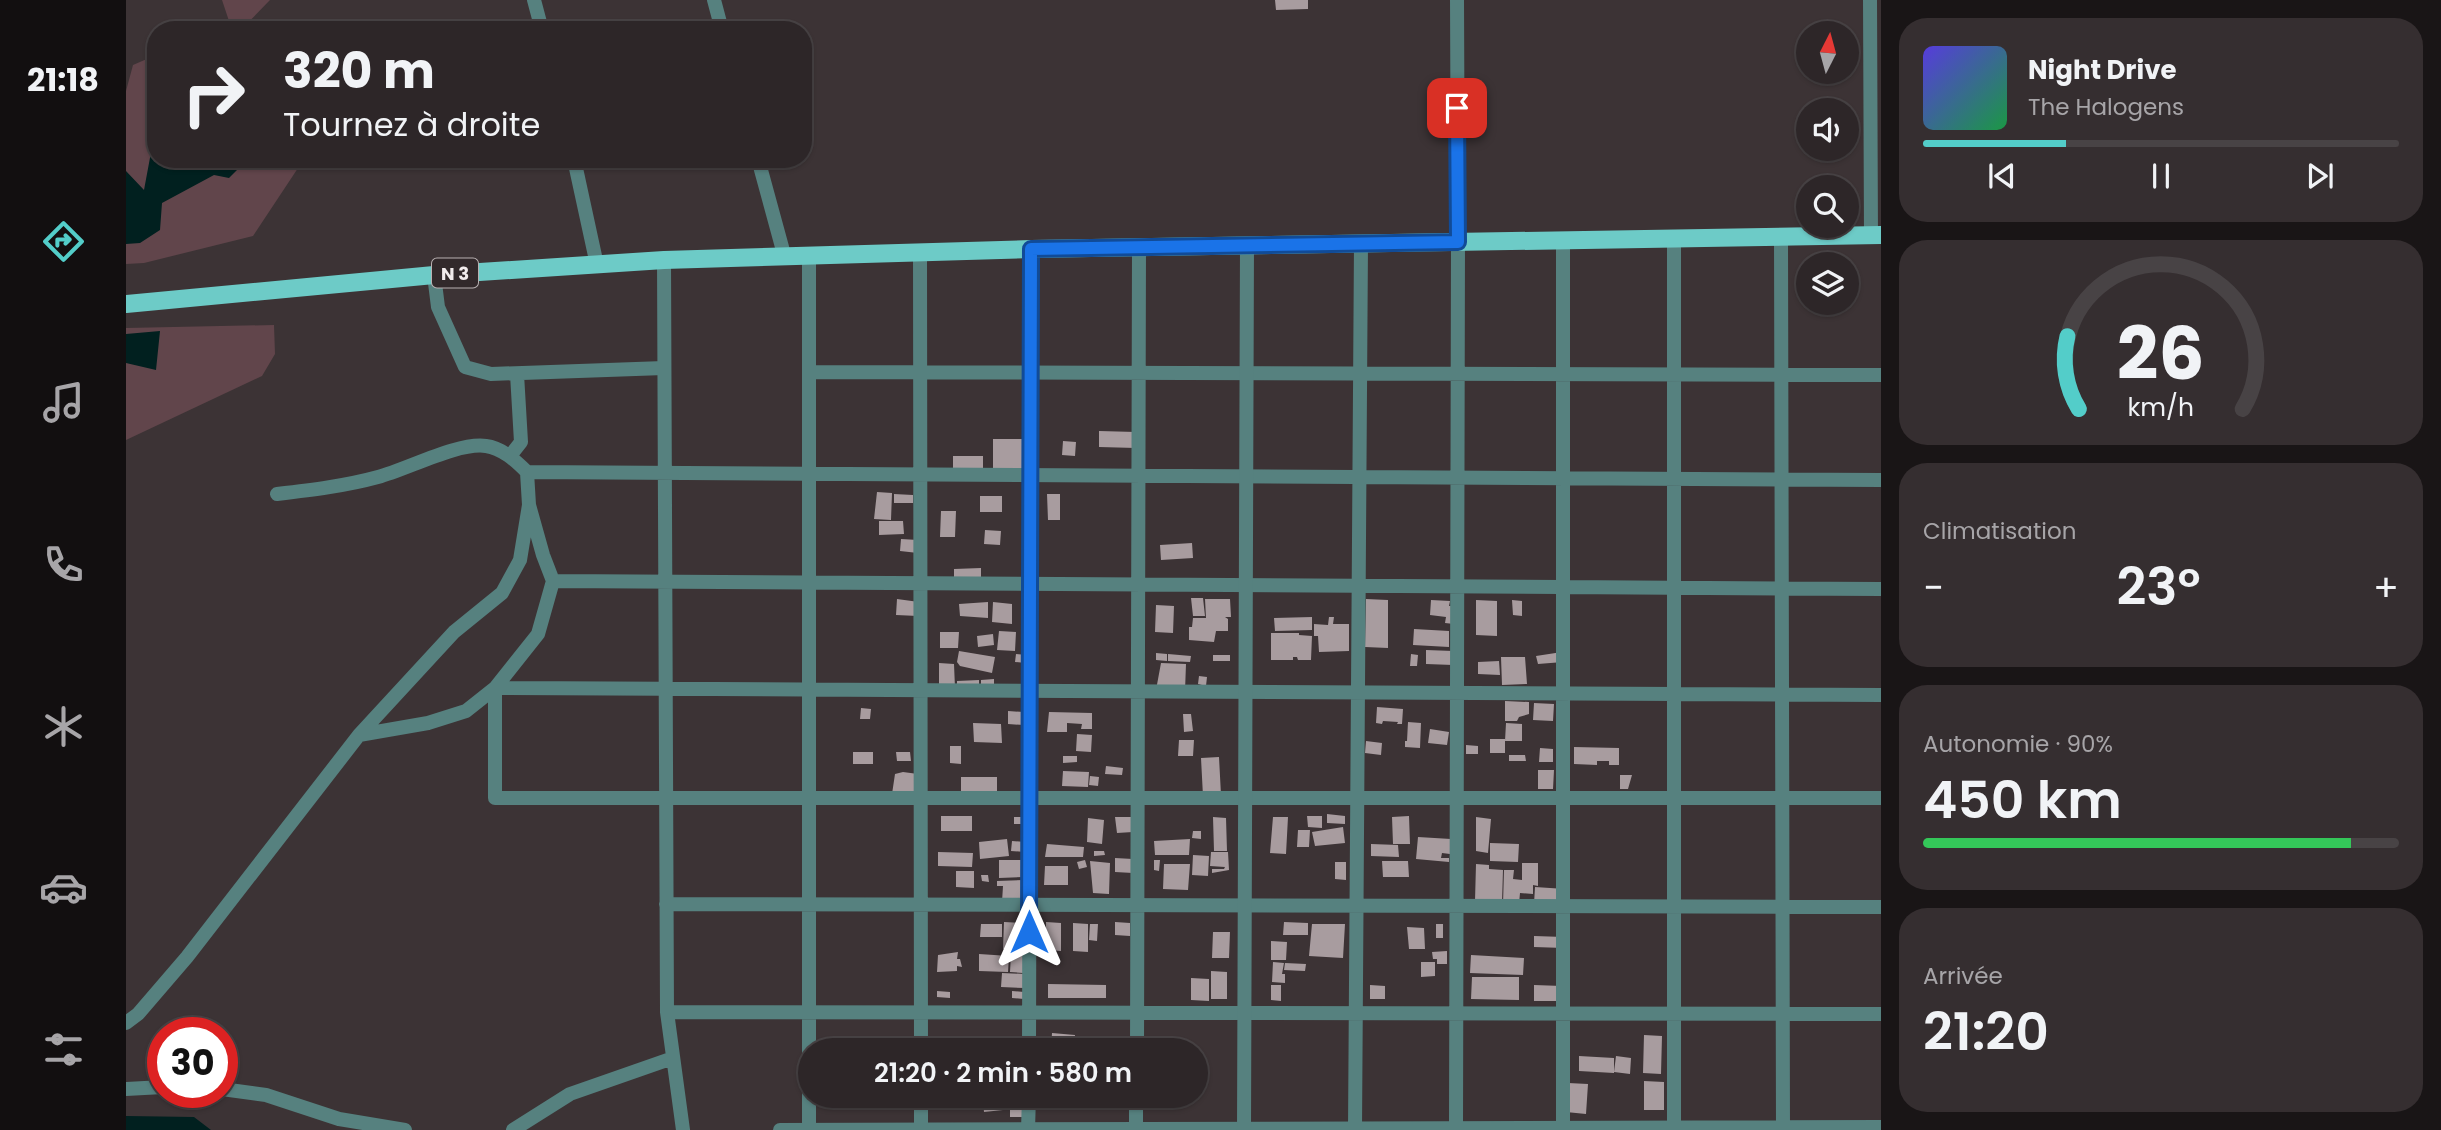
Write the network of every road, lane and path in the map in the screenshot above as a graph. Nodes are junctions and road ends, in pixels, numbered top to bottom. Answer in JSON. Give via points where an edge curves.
{"nodes":[{"id":1,"x":534,"y":0,"type":"edge"},
{"id":2,"x":714,"y":0,"type":"edge"},
{"id":3,"x":1457,"y":0,"type":"edge"},
{"id":4,"x":1870,"y":0,"type":"edge"},
{"id":5,"x":540,"y":21,"type":"edge"},
{"id":6,"x":720,"y":21,"type":"edge"},
{"id":7,"x":1875,"y":44,"type":"edge"},
{"id":8,"x":575,"y":168,"type":"edge"},
{"id":9,"x":760,"y":168,"type":"edge"},
{"id":10,"x":1876,"y":235,"type":"edge"},
{"id":11,"x":1782,"y":237,"type":"junction"},
{"id":12,"x":1674,"y":239,"type":"junction"},
{"id":13,"x":1563,"y":241,"type":"junction"},
{"id":14,"x":1458,"y":242,"type":"junction"},
{"id":15,"x":1361,"y":243,"type":"junction"},
{"id":16,"x":1247,"y":246,"type":"junction"},
{"id":17,"x":1139,"y":248,"type":"junction"},
{"id":18,"x":1031,"y":249,"type":"junction"},
{"id":19,"x":920,"y":253,"type":"junction"},
{"id":20,"x":809,"y":256,"type":"junction"},
{"id":21,"x":785,"y":258,"type":"junction"},
{"id":22,"x":664,"y":260,"type":"junction"},
{"id":23,"x":597,"y":265,"type":"junction"},
{"id":24,"x":434,"y":275,"type":"junction"},
{"id":25,"x":126,"y":304,"type":"edge"},
{"id":26,"x":664,"y":368,"type":"junction"},
{"id":27,"x":809,"y":372,"type":"junction"},
{"id":28,"x":921,"y":372,"type":"junction"},
{"id":29,"x":1031,"y":372,"type":"junction"},
{"id":30,"x":1139,"y":373,"type":"junction"},
{"id":31,"x":1246,"y":373,"type":"junction"},
{"id":32,"x":1359,"y":373,"type":"junction"},
{"id":33,"x":517,"y":374,"type":"junction"},
{"id":34,"x":1458,"y":374,"type":"junction"},
{"id":35,"x":1675,"y":374,"type":"junction"},
{"id":36,"x":1564,"y":375,"type":"junction"},
{"id":37,"x":1783,"y":375,"type":"junction"},
{"id":38,"x":1881,"y":375,"type":"edge"},
{"id":39,"x":510,"y":456,"type":"junction"},
{"id":40,"x":527,"y":471,"type":"junction"},
{"id":41,"x":665,"y":472,"type":"junction"},
{"id":42,"x":809,"y":473,"type":"junction"},
{"id":43,"x":921,"y":474,"type":"junction"},
{"id":44,"x":1030,"y":474,"type":"junction"},
{"id":45,"x":1138,"y":475,"type":"junction"},
{"id":46,"x":1246,"y":476,"type":"junction"},
{"id":47,"x":1359,"y":476,"type":"junction"},
{"id":48,"x":1458,"y":477,"type":"junction"},
{"id":49,"x":1564,"y":478,"type":"junction"},
{"id":50,"x":1675,"y":478,"type":"junction"},
{"id":51,"x":1783,"y":479,"type":"junction"},
{"id":52,"x":1881,"y":480,"type":"edge"},
{"id":53,"x":277,"y":494,"type":"dead end"},
{"id":54,"x":529,"y":505,"type":"junction"},
{"id":55,"x":553,"y":581,"type":"junction"},
{"id":56,"x":665,"y":582,"type":"junction"},
{"id":57,"x":809,"y":583,"type":"junction"},
{"id":58,"x":921,"y":583,"type":"junction"},
{"id":59,"x":1030,"y":584,"type":"junction"},
{"id":60,"x":1138,"y":585,"type":"junction"},
{"id":61,"x":1245,"y":586,"type":"junction"},
{"id":62,"x":1358,"y":586,"type":"junction"},
{"id":63,"x":1457,"y":587,"type":"junction"},
{"id":64,"x":1564,"y":588,"type":"junction"},
{"id":65,"x":1675,"y":588,"type":"junction"},
{"id":66,"x":1783,"y":589,"type":"junction"},
{"id":67,"x":1881,"y":590,"type":"edge"},
{"id":68,"x":495,"y":688,"type":"junction"},
{"id":69,"x":666,"y":689,"type":"junction"},
{"id":70,"x":809,"y":690,"type":"junction"},
{"id":71,"x":921,"y":690,"type":"junction"},
{"id":72,"x":1030,"y":691,"type":"junction"},
{"id":73,"x":1138,"y":691,"type":"junction"},
{"id":74,"x":1245,"y":692,"type":"junction"},
{"id":75,"x":1357,"y":692,"type":"junction"},
{"id":76,"x":1457,"y":693,"type":"junction"},
{"id":77,"x":1563,"y":694,"type":"junction"},
{"id":78,"x":1674,"y":694,"type":"junction"},
{"id":79,"x":1783,"y":695,"type":"junction"},
{"id":80,"x":1881,"y":695,"type":"edge"},
{"id":81,"x":359,"y":735,"type":"junction"},
{"id":82,"x":666,"y":798,"type":"junction"},
{"id":83,"x":809,"y":798,"type":"junction"},
{"id":84,"x":921,"y":798,"type":"junction"},
{"id":85,"x":1030,"y":798,"type":"junction"},
{"id":86,"x":1137,"y":798,"type":"junction"},
{"id":87,"x":1245,"y":798,"type":"junction"},
{"id":88,"x":1357,"y":798,"type":"junction"},
{"id":89,"x":1457,"y":798,"type":"junction"},
{"id":90,"x":1674,"y":798,"type":"junction"},
{"id":91,"x":1783,"y":798,"type":"junction"},
{"id":92,"x":1881,"y":798,"type":"edge"},
{"id":93,"x":1563,"y":799,"type":"junction"},
{"id":94,"x":666,"y":904,"type":"junction"},
{"id":95,"x":809,"y":904,"type":"junction"},
{"id":96,"x":921,"y":905,"type":"junction"},
{"id":97,"x":1029,"y":905,"type":"junction"},
{"id":98,"x":1137,"y":905,"type":"junction"},
{"id":99,"x":1245,"y":905,"type":"junction"},
{"id":100,"x":1356,"y":906,"type":"junction"},
{"id":101,"x":1457,"y":906,"type":"junction"},
{"id":102,"x":1674,"y":906,"type":"junction"},
{"id":103,"x":1563,"y":907,"type":"junction"},
{"id":104,"x":1783,"y":907,"type":"junction"},
{"id":105,"x":1881,"y":907,"type":"edge"},
{"id":106,"x":667,"y":1012,"type":"junction"},
{"id":107,"x":809,"y":1013,"type":"junction"},
{"id":108,"x":921,"y":1013,"type":"junction"},
{"id":109,"x":1029,"y":1013,"type":"junction"},
{"id":110,"x":1137,"y":1014,"type":"junction"},
{"id":111,"x":1244,"y":1014,"type":"junction"},
{"id":112,"x":1356,"y":1014,"type":"junction"},
{"id":113,"x":1457,"y":1014,"type":"junction"},
{"id":114,"x":1563,"y":1014,"type":"junction"},
{"id":115,"x":1674,"y":1014,"type":"junction"},
{"id":116,"x":1783,"y":1014,"type":"junction"},
{"id":117,"x":1881,"y":1014,"type":"edge"},
{"id":118,"x":126,"y":1023,"type":"edge"},
{"id":119,"x":921,"y":1038,"type":"edge"},
{"id":120,"x":1029,"y":1038,"type":"edge"},
{"id":121,"x":1137,"y":1038,"type":"edge"},
{"id":122,"x":673,"y":1058,"type":"junction"},
{"id":123,"x":147,"y":1088,"type":"edge"},
{"id":124,"x":126,"y":1089,"type":"edge"},
{"id":125,"x":238,"y":1091,"type":"edge"},
{"id":126,"x":921,"y":1108,"type":"edge"},
{"id":127,"x":1028,"y":1108,"type":"edge"},
{"id":128,"x":1136,"y":1108,"type":"edge"},
{"id":129,"x":1881,"y":1127,"type":"edge"},
{"id":130,"x":1783,"y":1128,"type":"edge"},
{"id":131,"x":1136,"y":1129,"type":"edge"},
{"id":132,"x":1244,"y":1129,"type":"edge"},
{"id":133,"x":1355,"y":1129,"type":"edge"},
{"id":134,"x":1456,"y":1129,"type":"edge"},
{"id":135,"x":1563,"y":1129,"type":"edge"},
{"id":136,"x":1674,"y":1129,"type":"edge"},
{"id":137,"x":405,"y":1130,"type":"edge"},
{"id":138,"x":513,"y":1130,"type":"edge"},
{"id":139,"x":683,"y":1130,"type":"edge"},
{"id":140,"x":780,"y":1130,"type":"edge"},
{"id":141,"x":809,"y":1130,"type":"edge"},
{"id":142,"x":921,"y":1130,"type":"edge"},
{"id":143,"x":1028,"y":1130,"type":"edge"}],
"edges":[{"from":1,"to":5,"type":"street"},
{"from":2,"to":6,"type":"street"},
{"from":3,"to":14,"type":"street"},
{"from":4,"to":7,"type":"street"},
{"from":7,"to":10,"type":"street"},
{"from":8,"to":23,"type":"street"},
{"from":9,"to":21,"type":"street"},
{"from":10,"to":11,"type":"main road","number":"N 3"},
{"from":11,"to":12,"type":"main road","number":"N 3"},
{"from":11,"to":37,"type":"street"},
{"from":12,"to":13,"type":"main road","number":"N 3"},
{"from":12,"to":35,"type":"street"},
{"from":13,"to":14,"type":"main road","number":"N 3"},
{"from":13,"to":36,"type":"street"},
{"from":14,"to":15,"type":"main road","number":"N 3"},
{"from":14,"to":34,"type":"street"},
{"from":15,"to":16,"type":"main road","number":"N 3"},
{"from":15,"to":32,"type":"street"},
{"from":16,"to":17,"type":"main road","number":"N 3"},
{"from":16,"to":31,"type":"street"},
{"from":17,"to":18,"type":"main road","number":"N 3"},
{"from":17,"to":30,"type":"street"},
{"from":18,"to":19,"type":"main road","number":"N 3"},
{"from":18,"to":29,"type":"street"},
{"from":19,"to":20,"type":"main road","number":"N 3"},
{"from":19,"to":28,"type":"street"},
{"from":20,"to":21,"type":"main road","number":"N 3"},
{"from":20,"to":27,"type":"street"},
{"from":21,"to":22,"type":"main road","number":"N 3"},
{"from":22,"to":23,"type":"main road","number":"N 3"},
{"from":22,"to":26,"type":"street"},
{"from":23,"to":24,"type":"main road","number":"N 3"},
{"from":24,"to":25,"type":"main road","number":"N 3"},
{"from":24,"to":33,"type":"street","via":[[438,307],[465,368]]},
{"from":26,"to":33,"type":"street"},
{"from":26,"to":41,"type":"street"},
{"from":27,"to":28,"type":"street"},
{"from":27,"to":42,"type":"street"},
{"from":28,"to":29,"type":"street"},
{"from":28,"to":43,"type":"street"},
{"from":29,"to":30,"type":"street"},
{"from":29,"to":44,"type":"street"},
{"from":30,"to":31,"type":"street"},
{"from":30,"to":45,"type":"street"},
{"from":31,"to":32,"type":"street"},
{"from":31,"to":46,"type":"street"},
{"from":32,"to":34,"type":"street"},
{"from":32,"to":47,"type":"street"},
{"from":33,"to":39,"type":"street","via":[[521,442]]},
{"from":34,"to":36,"type":"street"},
{"from":34,"to":48,"type":"street"},
{"from":35,"to":36,"type":"street"},
{"from":35,"to":37,"type":"street"},
{"from":35,"to":50,"type":"street"},
{"from":36,"to":49,"type":"street"},
{"from":37,"to":38,"type":"street"},
{"from":37,"to":51,"type":"street"},
{"from":39,"to":40,"type":"street"},
{"from":39,"to":53,"type":"street","via":[[488,446],[469,446],[378,477]]},
{"from":40,"to":41,"type":"street"},
{"from":40,"to":54,"type":"street"},
{"from":41,"to":42,"type":"street"},
{"from":41,"to":56,"type":"street"},
{"from":42,"to":43,"type":"street"},
{"from":42,"to":57,"type":"street"},
{"from":43,"to":44,"type":"street"},
{"from":43,"to":58,"type":"street"},
{"from":44,"to":45,"type":"street"},
{"from":44,"to":59,"type":"street"},
{"from":45,"to":46,"type":"street"},
{"from":45,"to":60,"type":"street"},
{"from":46,"to":47,"type":"street"},
{"from":46,"to":61,"type":"street"},
{"from":47,"to":48,"type":"street"},
{"from":47,"to":62,"type":"street"},
{"from":48,"to":49,"type":"street"},
{"from":48,"to":63,"type":"street"},
{"from":49,"to":50,"type":"street"},
{"from":49,"to":64,"type":"street"},
{"from":50,"to":51,"type":"street"},
{"from":50,"to":65,"type":"street"},
{"from":51,"to":52,"type":"street"},
{"from":51,"to":66,"type":"street"},
{"from":54,"to":55,"type":"street"},
{"from":54,"to":81,"type":"street","via":[[520,560],[502,593],[454,632]]},
{"from":55,"to":56,"type":"street"},
{"from":55,"to":68,"type":"street","via":[[538,634]]},
{"from":56,"to":57,"type":"street"},
{"from":56,"to":69,"type":"street"},
{"from":57,"to":58,"type":"street"},
{"from":57,"to":70,"type":"street"},
{"from":58,"to":59,"type":"street"},
{"from":58,"to":71,"type":"street"},
{"from":59,"to":60,"type":"street"},
{"from":59,"to":72,"type":"street"},
{"from":60,"to":61,"type":"street"},
{"from":60,"to":73,"type":"street"},
{"from":61,"to":62,"type":"street"},
{"from":61,"to":74,"type":"street"},
{"from":62,"to":63,"type":"street"},
{"from":62,"to":75,"type":"street"},
{"from":63,"to":64,"type":"street"},
{"from":63,"to":76,"type":"street"},
{"from":64,"to":65,"type":"street"},
{"from":64,"to":77,"type":"street"},
{"from":65,"to":66,"type":"street"},
{"from":65,"to":78,"type":"street"},
{"from":66,"to":67,"type":"street"},
{"from":66,"to":79,"type":"street"},
{"from":68,"to":69,"type":"street"},
{"from":68,"to":81,"type":"street","via":[[466,711]]},
{"from":68,"to":82,"type":"street","via":[[495,798]]},
{"from":69,"to":70,"type":"street"},
{"from":69,"to":82,"type":"street"},
{"from":70,"to":71,"type":"street"},
{"from":70,"to":83,"type":"street"},
{"from":71,"to":72,"type":"street"},
{"from":71,"to":84,"type":"street"},
{"from":72,"to":73,"type":"street"},
{"from":72,"to":85,"type":"street"},
{"from":73,"to":74,"type":"street"},
{"from":73,"to":86,"type":"street"},
{"from":74,"to":75,"type":"street"},
{"from":74,"to":87,"type":"street"},
{"from":75,"to":76,"type":"street"},
{"from":75,"to":88,"type":"street"},
{"from":76,"to":77,"type":"street"},
{"from":76,"to":89,"type":"street"},
{"from":77,"to":78,"type":"street"},
{"from":77,"to":93,"type":"street"},
{"from":78,"to":79,"type":"street"},
{"from":78,"to":90,"type":"street"},
{"from":79,"to":80,"type":"street"},
{"from":79,"to":91,"type":"street"},
{"from":81,"to":118,"type":"street","via":[[187,957]]},
{"from":82,"to":83,"type":"street"},
{"from":82,"to":94,"type":"street"},
{"from":83,"to":84,"type":"street"},
{"from":83,"to":95,"type":"street"},
{"from":84,"to":85,"type":"street"},
{"from":84,"to":96,"type":"street"},
{"from":85,"to":86,"type":"street"},
{"from":85,"to":97,"type":"street"},
{"from":86,"to":87,"type":"street"},
{"from":86,"to":98,"type":"street"},
{"from":87,"to":88,"type":"street"},
{"from":87,"to":99,"type":"street"},
{"from":88,"to":89,"type":"street"},
{"from":88,"to":100,"type":"street"},
{"from":89,"to":93,"type":"street"},
{"from":89,"to":101,"type":"street"},
{"from":90,"to":91,"type":"street"},
{"from":90,"to":93,"type":"street"},
{"from":90,"to":102,"type":"street"},
{"from":91,"to":92,"type":"street"},
{"from":91,"to":104,"type":"street"},
{"from":93,"to":103,"type":"street"},
{"from":94,"to":95,"type":"street"},
{"from":94,"to":106,"type":"street"},
{"from":95,"to":96,"type":"street"},
{"from":95,"to":107,"type":"street"},
{"from":96,"to":97,"type":"street"},
{"from":96,"to":108,"type":"street"},
{"from":97,"to":98,"type":"street"},
{"from":97,"to":109,"type":"street"},
{"from":98,"to":99,"type":"street"},
{"from":98,"to":110,"type":"street"},
{"from":99,"to":100,"type":"street"},
{"from":99,"to":111,"type":"street"},
{"from":100,"to":101,"type":"street"},
{"from":100,"to":112,"type":"street"},
{"from":101,"to":103,"type":"street"},
{"from":101,"to":113,"type":"street"},
{"from":102,"to":103,"type":"street"},
{"from":102,"to":104,"type":"street"},
{"from":102,"to":115,"type":"street"},
{"from":103,"to":114,"type":"street"},
{"from":104,"to":105,"type":"street"},
{"from":104,"to":116,"type":"street"},
{"from":106,"to":107,"type":"street"},
{"from":106,"to":122,"type":"street"},
{"from":107,"to":108,"type":"street"},
{"from":107,"to":141,"type":"street"},
{"from":108,"to":109,"type":"street"},
{"from":108,"to":119,"type":"street"},
{"from":109,"to":110,"type":"street"},
{"from":109,"to":120,"type":"street"},
{"from":110,"to":111,"type":"street"},
{"from":110,"to":121,"type":"street"},
{"from":111,"to":112,"type":"street"},
{"from":111,"to":132,"type":"street"},
{"from":112,"to":113,"type":"street"},
{"from":112,"to":133,"type":"street"},
{"from":113,"to":114,"type":"street"},
{"from":113,"to":134,"type":"street"},
{"from":114,"to":115,"type":"street"},
{"from":114,"to":135,"type":"street"},
{"from":115,"to":116,"type":"street"},
{"from":115,"to":136,"type":"street"},
{"from":116,"to":117,"type":"street"},
{"from":116,"to":130,"type":"street"},
{"from":122,"to":138,"type":"street","via":[[570,1094]]},
{"from":122,"to":139,"type":"street"},
{"from":123,"to":124,"type":"street"},
{"from":125,"to":137,"type":"street","via":[[266,1095],[339,1119]]},
{"from":126,"to":142,"type":"street"},
{"from":127,"to":143,"type":"street"},
{"from":128,"to":131,"type":"street"},
{"from":129,"to":130,"type":"street"},
{"from":130,"to":136,"type":"street"},
{"from":131,"to":132,"type":"street"},
{"from":131,"to":143,"type":"street"},
{"from":132,"to":133,"type":"street"},
{"from":133,"to":134,"type":"street"},
{"from":134,"to":135,"type":"street"},
{"from":135,"to":136,"type":"street"},
{"from":140,"to":141,"type":"street"},
{"from":141,"to":142,"type":"street"},
{"from":142,"to":143,"type":"street"}]}
